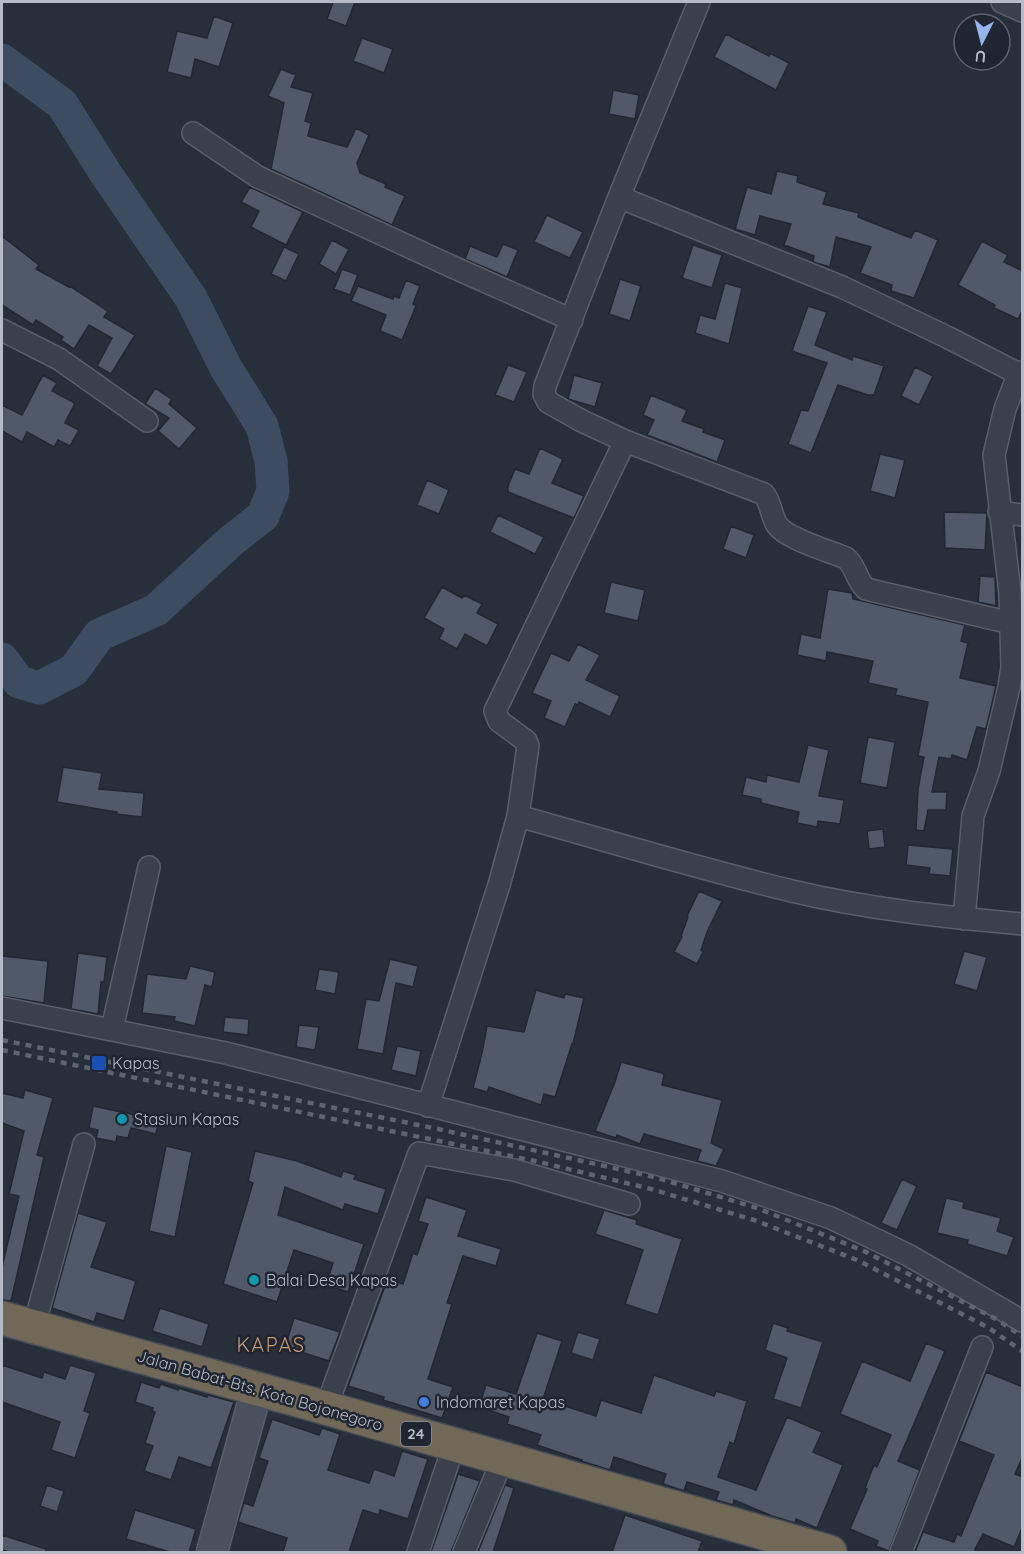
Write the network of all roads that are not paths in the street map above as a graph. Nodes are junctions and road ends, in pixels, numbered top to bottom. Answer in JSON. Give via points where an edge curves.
{"nodes":[{"id":1,"x":699,"y":2,"type":"edge"},
{"id":2,"x":1002,"y":2,"type":"edge"},
{"id":3,"x":1023,"y":11,"type":"edge"},
{"id":4,"x":192,"y":133,"type":"dead end"},
{"id":5,"x":619,"y":197,"type":"junction"},
{"id":6,"x":572,"y":320,"type":"junction"},
{"id":7,"x":2,"y":330,"type":"edge"},
{"id":8,"x":1022,"y":374,"type":"edge"},
{"id":9,"x":147,"y":421,"type":"dead end"},
{"id":10,"x":624,"y":441,"type":"junction"},
{"id":11,"x":999,"y":512,"type":"junction"},
{"id":12,"x":1023,"y":515,"type":"edge"},
{"id":13,"x":1011,"y":623,"type":"junction"},
{"id":14,"x":1015,"y":692,"type":"edge"},
{"id":15,"x":518,"y":816,"type":"junction"},
{"id":16,"x":149,"y":867,"type":"dead end"},
{"id":17,"x":964,"y":919,"type":"junction"},
{"id":18,"x":1023,"y":924,"type":"edge"},
{"id":19,"x":2,"y":1008,"type":"edge"},
{"id":20,"x":112,"y":1029,"type":"junction"},
{"id":21,"x":428,"y":1106,"type":"junction"},
{"id":22,"x":84,"y":1144,"type":"dead end"},
{"id":23,"x":629,"y":1204,"type":"dead end"},
{"id":24,"x":2,"y":1318,"type":"edge"},
{"id":25,"x":1023,"y":1321,"type":"edge"},
{"id":26,"x":34,"y":1326,"type":"junction"},
{"id":27,"x":982,"y":1347,"type":"dead end"},
{"id":28,"x":257,"y":1389,"type":"junction"},
{"id":29,"x":326,"y":1408,"type":"junction"},
{"id":30,"x":454,"y":1445,"type":"junction"},
{"id":31,"x":503,"y":1458,"type":"junction"},
{"id":32,"x":212,"y":1552,"type":"edge"},
{"id":33,"x":418,"y":1552,"type":"edge"},
{"id":34,"x":464,"y":1552,"type":"edge"},
{"id":35,"x":830,"y":1552,"type":"edge"},
{"id":36,"x":901,"y":1552,"type":"edge"}],
"edges":[{"from":1,"to":5,"type":"street"},
{"from":2,"to":3,"type":"street"},
{"from":4,"to":6,"type":"street","via":[[258,177]]},
{"from":5,"to":6,"type":"street"},
{"from":5,"to":8,"type":"street","via":[[842,287]]},
{"from":6,"to":10,"type":"street","via":[[544,394],[548,402],[582,422]]},
{"from":7,"to":9,"type":"street","via":[[59,359]]},
{"from":8,"to":11,"type":"street","via":[[1005,409],[994,455]]},
{"from":10,"to":13,"type":"street","via":[[764,494],[782,530],[846,558],[866,589]]},
{"from":10,"to":15,"type":"street","via":[[495,711],[499,721],[526,741],[529,751]]},
{"from":11,"to":12,"type":"street"},
{"from":11,"to":13,"type":"street"},
{"from":13,"to":14,"type":"street"},
{"from":14,"to":17,"type":"street","via":[[974,816]]},
{"from":15,"to":17,"type":"street","via":[[792,891],[864,906]]},
{"from":15,"to":21,"type":"street","via":[[500,885]]},
{"from":16,"to":20,"type":"street"},
{"from":17,"to":18,"type":"street"},
{"from":19,"to":20,"type":"street"},
{"from":20,"to":21,"type":"street","via":[[226,1053]]},
{"from":21,"to":25,"type":"street","via":[[722,1181],[831,1218],[908,1255]]},
{"from":22,"to":26,"type":"street"},
{"from":23,"to":29,"type":"street","via":[[514,1170],[419,1153]]},
{"from":24,"to":26,"type":"highway","name":"Jalan Babat-Bts. Kota Bojonegoro","number":"24"},
{"from":26,"to":28,"type":"highway","name":"Jalan Babat-Bts. Kota Bojonegoro","number":"24"},
{"from":27,"to":36,"type":"street"},
{"from":28,"to":29,"type":"highway","name":"Jalan Babat-Bts. Kota Bojonegoro","number":"24"},
{"from":28,"to":32,"type":"street"},
{"from":29,"to":30,"type":"highway","name":"Jalan Babat-Bts. Kota Bojonegoro","number":"24"},
{"from":30,"to":31,"type":"highway","name":"Jalan Babat-Bts. Kota Bojonegoro","number":"24"},
{"from":30,"to":33,"type":"street"},
{"from":31,"to":34,"type":"street"},
{"from":31,"to":35,"type":"highway","name":"Jalan Babat-Bts. Kota Bojonegoro","number":"24"}]}
